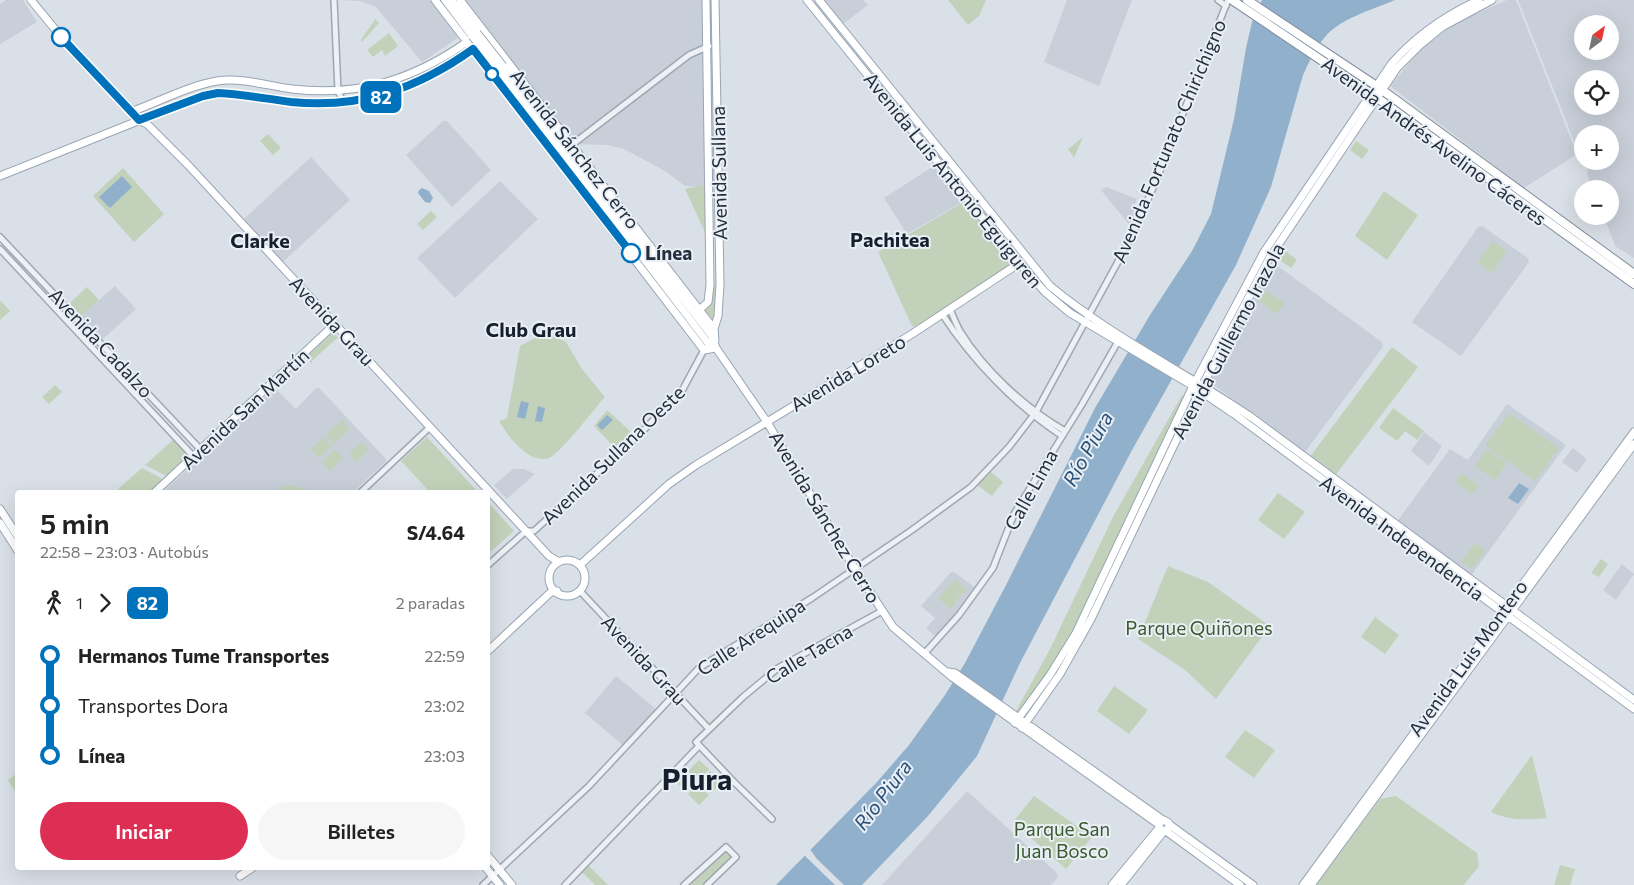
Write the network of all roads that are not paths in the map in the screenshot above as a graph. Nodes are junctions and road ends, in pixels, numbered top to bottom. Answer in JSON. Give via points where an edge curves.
{"nodes":[{"id":1,"x":31,"y":0,"type":"edge"},
{"id":2,"x":334,"y":0,"type":"edge"},
{"id":3,"x":435,"y":0,"type":"edge"},
{"id":4,"x":445,"y":0,"type":"edge"},
{"id":5,"x":451,"y":0,"type":"edge"},
{"id":6,"x":460,"y":0,"type":"edge"},
{"id":7,"x":706,"y":0,"type":"edge"},
{"id":8,"x":715,"y":0,"type":"edge"},
{"id":9,"x":807,"y":0,"type":"edge"},
{"id":10,"x":819,"y":0,"type":"edge"},
{"id":11,"x":1218,"y":0,"type":"edge"},
{"id":12,"x":1228,"y":0,"type":"edge"},
{"id":13,"x":1232,"y":0,"type":"edge"},
{"id":14,"x":1480,"y":0,"type":"edge"},
{"id":15,"x":1489,"y":1,"type":"edge"},
{"id":16,"x":1247,"y":3,"type":"edge"},
{"id":17,"x":1226,"y":6,"type":"junction"},
{"id":18,"x":475,"y":35,"type":"junction"},
{"id":19,"x":489,"y":37,"type":"junction"},
{"id":20,"x":717,"y":45,"type":"junction"},
{"id":21,"x":707,"y":46,"type":"junction"},
{"id":22,"x":473,"y":49,"type":"junction"},
{"id":23,"x":501,"y":68,"type":"junction"},
{"id":24,"x":1379,"y":87,"type":"junction"},
{"id":25,"x":338,"y":91,"type":"junction"},
{"id":26,"x":1373,"y":95,"type":"junction"},
{"id":27,"x":343,"y":102,"type":"junction"},
{"id":28,"x":131,"y":112,"type":"junction"},
{"id":29,"x":139,"y":120,"type":"junction"},
{"id":30,"x":569,"y":147,"type":"junction"},
{"id":31,"x":0,"y":176,"type":"edge"},
{"id":32,"x":0,"y":237,"type":"edge"},
{"id":33,"x":0,"y":249,"type":"edge"},
{"id":34,"x":1026,"y":258,"type":"junction"},
{"id":35,"x":1019,"y":263,"type":"junction"},
{"id":36,"x":1634,"y":274,"type":"edge"},
{"id":37,"x":1634,"y":284,"type":"edge"},
{"id":38,"x":950,"y":309,"type":"junction"},
{"id":39,"x":694,"y":314,"type":"junction"},
{"id":40,"x":942,"y":314,"type":"junction"},
{"id":41,"x":1087,"y":320,"type":"junction"},
{"id":42,"x":335,"y":324,"type":"junction"},
{"id":43,"x":713,"y":333,"type":"junction"},
{"id":44,"x":1122,"y":343,"type":"junction"},
{"id":45,"x":706,"y":347,"type":"junction"},
{"id":46,"x":716,"y":348,"type":"junction"},
{"id":47,"x":1198,"y":385,"type":"junction"},
{"id":48,"x":1035,"y":413,"type":"junction"},
{"id":49,"x":767,"y":422,"type":"junction"},
{"id":50,"x":430,"y":427,"type":"junction"},
{"id":51,"x":1634,"y":432,"type":"edge"},
{"id":52,"x":1064,"y":434,"type":"junction"},
{"id":53,"x":1634,"y":444,"type":"edge"},
{"id":54,"x":201,"y":450,"type":"junction"},
{"id":55,"x":194,"y":457,"type":"junction"},
{"id":56,"x":157,"y":490,"type":"edge"},
{"id":57,"x":363,"y":490,"type":"edge"},
{"id":58,"x":488,"y":490,"type":"edge"},
{"id":59,"x":490,"y":492,"type":"edge"},
{"id":60,"x":0,"y":509,"type":"edge"},
{"id":61,"x":0,"y":523,"type":"edge"},
{"id":62,"x":526,"y":531,"type":"junction"},
{"id":63,"x":15,"y":533,"type":"edge"},
{"id":64,"x":15,"y":546,"type":"edge"},
{"id":65,"x":549,"y":556,"type":"junction"},
{"id":66,"x":559,"y":562,"type":"junction"},
{"id":67,"x":490,"y":563,"type":"edge"},
{"id":68,"x":580,"y":566,"type":"junction"},
{"id":69,"x":553,"y":567,"type":"junction"},
{"id":70,"x":855,"y":569,"type":"junction"},
{"id":71,"x":553,"y":590,"type":"junction"},
{"id":72,"x":580,"y":590,"type":"junction"},
{"id":73,"x":1505,"y":608,"type":"junction"},
{"id":74,"x":882,"y":611,"type":"junction"},
{"id":75,"x":1511,"y":613,"type":"junction"},
{"id":76,"x":490,"y":649,"type":"edge"},
{"id":77,"x":924,"y":654,"type":"junction"},
{"id":78,"x":675,"y":693,"type":"junction"},
{"id":79,"x":1634,"y":700,"type":"edge"},
{"id":80,"x":1032,"y":701,"type":"junction"},
{"id":81,"x":1038,"y":706,"type":"junction"},
{"id":82,"x":1634,"y":709,"type":"edge"},
{"id":83,"x":1017,"y":721,"type":"junction"},
{"id":84,"x":1024,"y":726,"type":"junction"},
{"id":85,"x":709,"y":729,"type":"junction"},
{"id":86,"x":697,"y":744,"type":"junction"},
{"id":87,"x":772,"y":819,"type":"dead end"},
{"id":88,"x":1163,"y":827,"type":"junction"},
{"id":89,"x":1192,"y":845,"type":"junction"},
{"id":90,"x":490,"y":858,"type":"edge"},
{"id":91,"x":249,"y":870,"type":"edge"},
{"id":92,"x":488,"y":870,"type":"edge"},
{"id":93,"x":500,"y":870,"type":"junction"},
{"id":94,"x":240,"y":876,"type":"dead end"},
{"id":95,"x":494,"y":876,"type":"junction"},
{"id":96,"x":483,"y":885,"type":"edge"},
{"id":97,"x":500,"y":885,"type":"edge"},
{"id":98,"x":512,"y":885,"type":"edge"},
{"id":99,"x":565,"y":885,"type":"edge"},
{"id":100,"x":684,"y":885,"type":"edge"},
{"id":101,"x":707,"y":885,"type":"edge"},
{"id":102,"x":1112,"y":885,"type":"edge"},
{"id":103,"x":1121,"y":885,"type":"edge"},
{"id":104,"x":1240,"y":885,"type":"edge"},
{"id":105,"x":1254,"y":885,"type":"edge"},
{"id":106,"x":1303,"y":885,"type":"edge"},
{"id":107,"x":1311,"y":885,"type":"edge"}],
"edges":[{"from":1,"to":28,"type":"main road","name":"Avenida Grau","via":[[66,44]]},
{"from":2,"to":25,"type":"street"},
{"from":3,"to":18,"type":"main road","name":"Avenida Sánchez Cerro"},
{"from":4,"to":18,"type":"main road","name":"Avenida Sánchez Cerro"},
{"from":5,"to":18,"type":"main road","name":"Avenida Sánchez Cerro"},
{"from":6,"to":18,"type":"main road","name":"Avenida Sánchez Cerro"},
{"from":7,"to":21,"type":"main road","name":"Avenida Sullana"},
{"from":8,"to":20,"type":"main road","name":"Avenida Sullana"},
{"from":9,"to":35,"type":"main road","name":"Avenida Luis Antonio Eguiguren"},
{"from":10,"to":34,"type":"main road","name":"Avenida Luis Antonio Eguiguren"},
{"from":11,"to":17,"type":"street"},
{"from":12,"to":17,"type":"street","name":"Avenida Fortunato Chirichigno"},
{"from":13,"to":16,"type":"highway","name":"Avenida Andrés Avelino Cáceres"},
{"from":14,"to":24,"type":"main road","name":"Avenida Guillermo Irazola","via":[[1445,18],[1422,35],[1398,57]]},
{"from":15,"to":24,"type":"main road","name":"Avenida Guillermo Irazola","via":[[1451,21],[1426,39]]},
{"from":16,"to":24,"type":"highway","name":"Avenida Andrés Avelino Cáceres"},
{"from":16,"to":26,"type":"highway","name":"Avenida Andrés Avelino Cáceres"},
{"from":17,"to":41,"type":"street","name":"Avenida Fortunato Chirichigno","via":[[1154,188]]},
{"from":18,"to":19,"type":"main road","name":"Avenida Sánchez Cerro"},
{"from":18,"to":22,"type":"main road","name":"Avenida Sánchez Cerro"},
{"from":18,"to":23,"type":"main road","name":"Avenida Sánchez Cerro","bridge":true},
{"from":18,"to":25,"type":"main road","via":[[400,78]]},
{"from":19,"to":22,"type":"main road"},
{"from":19,"to":30,"type":"main road","name":"Avenida Sánchez Cerro"},
{"from":20,"to":21,"type":"street"},
{"from":20,"to":43,"type":"main road","name":"Avenida Sullana","via":[[720,284]]},
{"from":21,"to":30,"type":"street","via":[[689,55]]},
{"from":21,"to":39,"type":"main road","name":"Avenida Sullana","via":[[710,285],[708,302]]},
{"from":22,"to":27,"type":"main road","via":[[386,96]]},
{"from":22,"to":45,"type":"main road","name":"Avenida Sánchez Cerro"},
{"from":23,"to":30,"type":"main road","name":"Avenida Sánchez Cerro"},
{"from":23,"to":39,"type":"main road","name":"Avenida Sánchez Cerro"},
{"from":24,"to":26,"type":"main road","name":"Avenida Guillermo Irazola"},
{"from":24,"to":36,"type":"highway","name":"Avenida Andrés Avelino Cáceres"},
{"from":25,"to":27,"type":"street"},
{"from":25,"to":28,"type":"main road","via":[[217,81]]},
{"from":26,"to":37,"type":"highway","name":"Avenida Andrés Avelino Cáceres"},
{"from":26,"to":47,"type":"main road","name":"Avenida Guillermo Irazola","via":[[1264,252]]},
{"from":27,"to":29,"type":"main road","via":[[291,102],[218,93]]},
{"from":28,"to":29,"type":"main road","name":"Avenida Grau"},
{"from":29,"to":31,"type":"main road"},
{"from":29,"to":42,"type":"main road","name":"Avenida Grau","via":[[189,166]]},
{"from":30,"to":39,"type":"main road","name":"Avenida Sánchez Cerro"},
{"from":32,"to":54,"type":"street","name":"Avenida Cadalzo"},
{"from":33,"to":55,"type":"street","name":"Avenida Cadalzo"},
{"from":34,"to":35,"type":"main road","name":"Avenida Loreto"},
{"from":34,"to":41,"type":"main road","name":"Avenida Luis Antonio Eguiguren","via":[[1050,286]]},
{"from":35,"to":38,"type":"main road","name":"Avenida Loreto"},
{"from":35,"to":41,"type":"main road","name":"Avenida Luis Antonio Eguiguren","via":[[1045,292]]},
{"from":38,"to":40,"type":"main road","name":"Avenida Loreto"},
{"from":38,"to":48,"type":"street","via":[[958,329],[975,353]]},
{"from":39,"to":43,"type":"main road","name":"Avenida Sánchez Cerro"},
{"from":39,"to":45,"type":"main road","name":"Avenida Sánchez Cerro"},
{"from":40,"to":48,"type":"street","via":[[972,355]]},
{"from":40,"to":49,"type":"main road","name":"Avenida Loreto"},
{"from":41,"to":44,"type":"main road","name":"Avenida Luis Antonio Eguiguren"},
{"from":41,"to":48,"type":"street","name":"Avenida Fortunato Chirichigno"},
{"from":42,"to":50,"type":"main road","name":"Avenida Grau"},
{"from":42,"to":54,"type":"main road","name":"Avenida San Martín"},
{"from":43,"to":45,"type":"main road","name":"Avenida Sullana"},
{"from":43,"to":46,"type":"main road","name":"Avenida Sánchez Cerro"},
{"from":44,"to":47,"type":"main road","name":"Avenida Luis Antonio Eguiguren"},
{"from":44,"to":52,"type":"street","name":"Calle Lima"},
{"from":45,"to":46,"type":"main road","name":"Avenida Sánchez Cerro"},
{"from":45,"to":62,"type":"street","name":"Avenida Sullana Oeste","via":[[683,389],[638,436],[534,531]]},
{"from":46,"to":49,"type":"main road","name":"Avenida Sánchez Cerro"},
{"from":47,"to":73,"type":"main road","name":"Avenida Independencia","via":[[1251,417]]},
{"from":47,"to":80,"type":"main road","name":"Avenida Guillermo Irazola","via":[[1085,616]]},
{"from":47,"to":81,"type":"main road","name":"Avenida Guillermo Irazola","via":[[1091,619],[1071,657]]},
{"from":48,"to":52,"type":"street"},
{"from":48,"to":70,"type":"street","name":"Calle Arequipa","via":[[971,487]]},
{"from":49,"to":68,"type":"main road","name":"Avenida Loreto","via":[[669,484]]},
{"from":49,"to":70,"type":"main road","name":"Avenida Sánchez Cerro"},
{"from":50,"to":57,"type":"street"},
{"from":50,"to":58,"type":"main road","name":"Avenida Grau"},
{"from":51,"to":73,"type":"main road","name":"Avenida Luis Montero"},
{"from":52,"to":77,"type":"street","name":"Calle Lima","via":[[1014,514],[984,582]]},
{"from":53,"to":75,"type":"main road","name":"Avenida Luis Montero"},
{"from":54,"to":55,"type":"main road","name":"Avenida San Martín"},
{"from":55,"to":56,"type":"main road","name":"Avenida San Martín"},
{"from":59,"to":62,"type":"main road","name":"Avenida Grau"},
{"from":60,"to":63,"type":"main road"},
{"from":61,"to":64,"type":"main road"},
{"from":62,"to":65,"type":"main road","name":"Avenida Grau"},
{"from":62,"to":67,"type":"street"},
{"from":65,"to":66,"type":"main road","name":"Avenida Grau"},
{"from":65,"to":69,"type":"main road","name":"Avenida Grau"},
{"from":66,"to":68,"type":"main road","via":[[573,561]]},
{"from":66,"to":69,"type":"main road"},
{"from":68,"to":72,"type":"main road","via":[[585,581]]},
{"from":69,"to":71,"type":"main road","via":[[550,574]]},
{"from":70,"to":74,"type":"main road","name":"Avenida Sánchez Cerro"},
{"from":70,"to":78,"type":"street","name":"Calle Arequipa","via":[[698,668]]},
{"from":71,"to":72,"type":"main road","via":[[566,595]]},
{"from":71,"to":76,"type":"main road"},
{"from":72,"to":78,"type":"street","name":"Avenida Grau"},
{"from":73,"to":75,"type":"main road","name":"Avenida Independencia"},
{"from":73,"to":106,"type":"main road","name":"Avenida Luis Montero"},
{"from":74,"to":77,"type":"main road","name":"Avenida Sánchez Cerro","via":[[893,627]]},
{"from":74,"to":85,"type":"street","name":"Calle Tacna","via":[[778,668]]},
{"from":75,"to":79,"type":"main road","name":"Avenida Independencia"},
{"from":75,"to":82,"type":"main road","name":"Avenida Independencia"},
{"from":75,"to":107,"type":"main road","name":"Avenida Luis Montero"},
{"from":77,"to":83,"type":"main road","name":"Avenida Sánchez Cerro"},
{"from":78,"to":85,"type":"street","name":"Avenida Grau"},
{"from":78,"to":93,"type":"street","name":"Calle Arequipa","via":[[625,750]]},
{"from":80,"to":81,"type":"main road"},
{"from":80,"to":83,"type":"main road","name":"Avenida Guillermo Irazola"},
{"from":81,"to":84,"type":"main road","name":"Avenida Guillermo Irazola"},
{"from":83,"to":84,"type":"main road","name":"Avenida Sánchez Cerro"},
{"from":84,"to":88,"type":"main road","name":"Avenida Sánchez Cerro"},
{"from":85,"to":86,"type":"street","name":"Calle Tacna"},
{"from":86,"to":87,"type":"street"},
{"from":86,"to":99,"type":"street","name":"Calle Tacna"},
{"from":88,"to":89,"type":"main road","name":"Avenida Sánchez Cerro"},
{"from":88,"to":102,"type":"main road"},
{"from":88,"to":103,"type":"main road"},
{"from":89,"to":104,"type":"main road"},
{"from":89,"to":105,"type":"main road"},
{"from":90,"to":93,"type":"main road"},
{"from":91,"to":94,"type":"main road"},
{"from":92,"to":95,"type":"main road"},
{"from":93,"to":95,"type":"street","name":"Calle Arequipa"},
{"from":93,"to":98,"type":"main road"},
{"from":95,"to":96,"type":"street","name":"Calle Arequipa"},
{"from":95,"to":97,"type":"main road"},
{"from":100,"to":101,"type":"street","via":[[726,847],[736,858]]}]}
